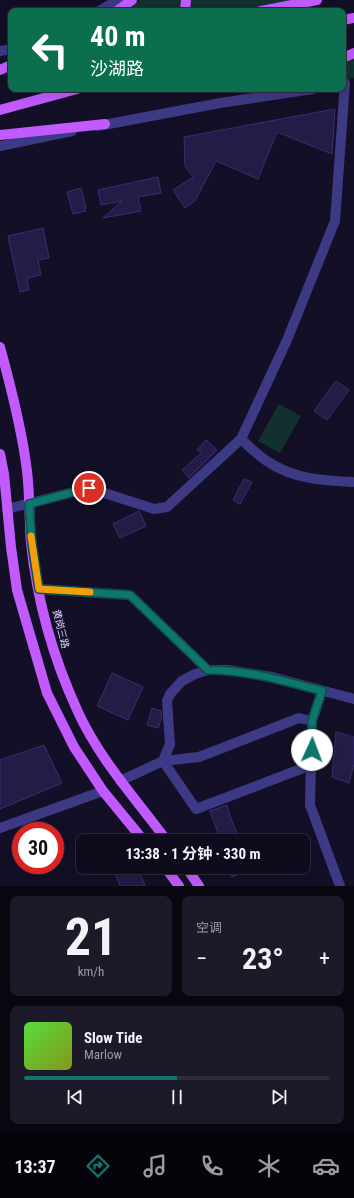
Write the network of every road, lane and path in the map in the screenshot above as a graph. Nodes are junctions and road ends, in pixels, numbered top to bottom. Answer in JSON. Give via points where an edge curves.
{"nodes":[{"id":1,"x":118,"y":0,"type":"edge"},
{"id":2,"x":132,"y":0,"type":"edge"},
{"id":3,"x":317,"y":0,"type":"edge"},
{"id":4,"x":104,"y":8,"type":"edge"},
{"id":5,"x":121,"y":8,"type":"edge"},
{"id":6,"x":276,"y":8,"type":"edge"},
{"id":7,"x":347,"y":83,"type":"edge"},
{"id":8,"x":66,"y":92,"type":"edge"},
{"id":9,"x":293,"y":92,"type":"edge"},
{"id":10,"x":0,"y":110,"type":"edge"},
{"id":11,"x":105,"y":124,"type":"junction"},
{"id":12,"x":0,"y":135,"type":"edge"},
{"id":13,"x":0,"y":146,"type":"edge"},
{"id":14,"x":0,"y":347,"type":"edge"},
{"id":15,"x":241,"y":439,"type":"junction"},
{"id":16,"x":0,"y":454,"type":"edge"},
{"id":17,"x":354,"y":482,"type":"edge"},
{"id":18,"x":29,"y":504,"type":"junction"},
{"id":19,"x":7,"y":509,"type":"junction"},
{"id":20,"x":39,"y":589,"type":"junction"},
{"id":21,"x":208,"y":670,"type":"junction"},
{"id":22,"x":322,"y":691,"type":"junction"},
{"id":23,"x":354,"y":699,"type":"edge"},
{"id":24,"x":312,"y":721,"type":"junction"},
{"id":25,"x":163,"y":761,"type":"junction"},
{"id":26,"x":311,"y":765,"type":"junction"},
{"id":27,"x":120,"y":780,"type":"junction"},
{"id":28,"x":103,"y":791,"type":"junction"},
{"id":29,"x":0,"y":828,"type":"edge"},
{"id":30,"x":138,"y":834,"type":"edge"},
{"id":31,"x":162,"y":834,"type":"edge"},
{"id":32,"x":170,"y":874,"type":"edge"},
{"id":33,"x":191,"y":874,"type":"edge"},
{"id":34,"x":179,"y":886,"type":"edge"},
{"id":35,"x":199,"y":886,"type":"edge"},
{"id":36,"x":340,"y":886,"type":"edge"}],
"edges":[{"from":1,"to":4,"type":"street"},
{"from":2,"to":5,"type":"main road"},
{"from":3,"to":6,"type":"main road"},
{"from":7,"to":15,"type":"street","via":[[335,221],[287,340]]},
{"from":8,"to":10,"type":"main road"},
{"from":9,"to":11,"type":"street"},
{"from":11,"to":12,"type":"main road"},
{"from":11,"to":13,"type":"street"},
{"from":14,"to":18,"type":"main road","name":"黄岗三路","via":[[14,399],[27,470]]},
{"from":15,"to":17,"type":"street","via":[[269,463],[296,474],[326,481]]},
{"from":15,"to":18,"type":"street","via":[[167,507],[154,509],[89,488]]},
{"from":16,"to":19,"type":"main road"},
{"from":18,"to":19,"type":"street"},
{"from":18,"to":20,"type":"main road","name":"黄岗三路"},
{"from":19,"to":28,"type":"main road","via":[[17,590],[47,693],[74,747]]},
{"from":20,"to":21,"type":"street","via":[[130,595]]},
{"from":20,"to":27,"type":"main road","name":"黄岗三路","via":[[56,660],[78,712],[102,755]]},
{"from":21,"to":22,"type":"street","via":[[228,670],[272,677]]},
{"from":21,"to":25,"type":"street","via":[[182,681],[170,694],[167,701],[170,744]]},
{"from":22,"to":23,"type":"street"},
{"from":22,"to":24,"type":"street"},
{"from":24,"to":25,"type":"street","via":[[299,718],[199,757]]},
{"from":24,"to":26,"type":"street"},
{"from":25,"to":26,"type":"street","via":[[196,808]]},
{"from":25,"to":27,"type":"street"},
{"from":26,"to":36,"type":"street","via":[[310,805]]},
{"from":27,"to":31,"type":"main road","name":"黄岗三路"},
{"from":28,"to":29,"type":"street"},
{"from":28,"to":30,"type":"main road"},
{"from":32,"to":34,"type":"main road"},
{"from":33,"to":35,"type":"main road"}]}
